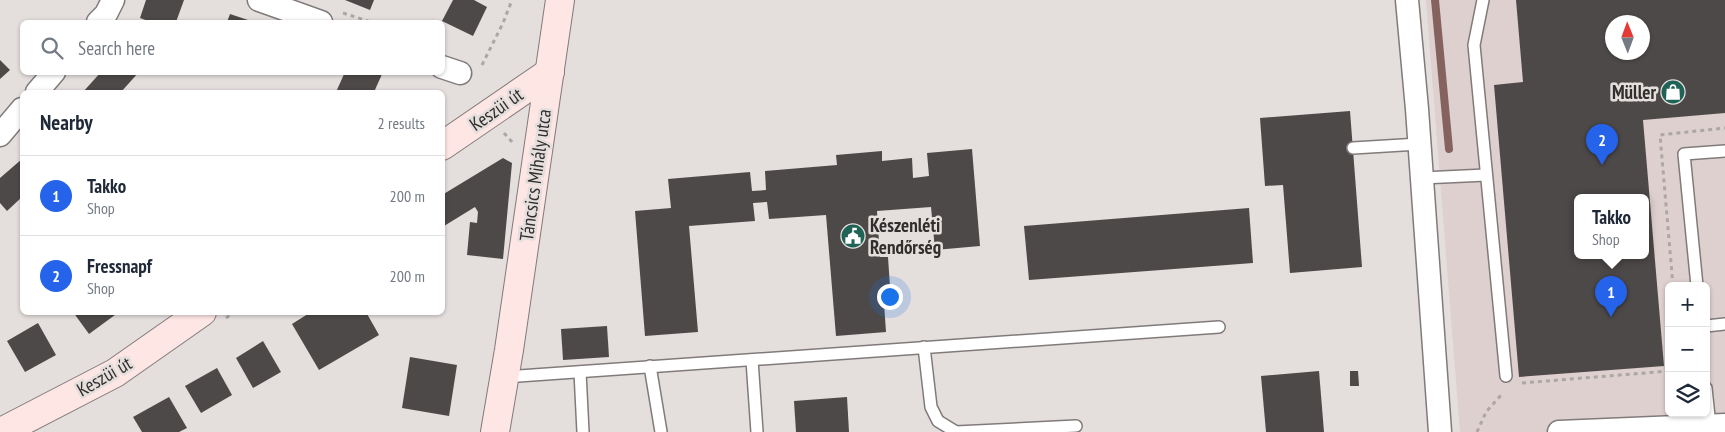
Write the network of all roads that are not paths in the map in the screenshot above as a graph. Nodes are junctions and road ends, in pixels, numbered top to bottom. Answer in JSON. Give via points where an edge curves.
{"nodes":[{"id":1,"x":113,"y":0,"type":"edge"},
{"id":2,"x":259,"y":0,"type":"edge"},
{"id":3,"x":560,"y":0,"type":"edge"},
{"id":4,"x":1407,"y":0,"type":"edge"},
{"id":5,"x":1482,"y":0,"type":"edge"},
{"id":6,"x":100,"y":20,"type":"edge"},
{"id":7,"x":315,"y":20,"type":"edge"},
{"id":8,"x":550,"y":72,"type":"junction"},
{"id":9,"x":51,"y":75,"type":"edge"},
{"id":10,"x":39,"y":90,"type":"edge"},
{"id":11,"x":20,"y":111,"type":"edge"},
{"id":12,"x":0,"y":135,"type":"edge"},
{"id":13,"x":445,"y":144,"type":"edge"},
{"id":14,"x":1419,"y":144,"type":"junction"},
{"id":15,"x":1353,"y":148,"type":"dead end"},
{"id":16,"x":1725,"y":151,"type":"edge"},
{"id":17,"x":1486,"y":176,"type":"junction"},
{"id":18,"x":1422,"y":178,"type":"junction"},
{"id":19,"x":1696,"y":282,"type":"edge"},
{"id":20,"x":198,"y":315,"type":"edge"},
{"id":21,"x":1725,"y":324,"type":"edge"},
{"id":22,"x":1710,"y":326,"type":"edge"},
{"id":23,"x":1218,"y":327,"type":"dead end"},
{"id":24,"x":924,"y":348,"type":"junction"},
{"id":25,"x":752,"y":360,"type":"junction"},
{"id":26,"x":650,"y":366,"type":"junction"},
{"id":27,"x":580,"y":372,"type":"junction"},
{"id":28,"x":504,"y":377,"type":"junction"},
{"id":29,"x":1508,"y":380,"type":"road end"},
{"id":30,"x":1710,"y":402,"type":"edge"},
{"id":31,"x":1076,"y":426,"type":"dead end"},
{"id":32,"x":1717,"y":426,"type":"edge"},
{"id":33,"x":1,"y":432,"type":"edge"},
{"id":34,"x":495,"y":432,"type":"edge"},
{"id":35,"x":583,"y":432,"type":"edge"},
{"id":36,"x":661,"y":432,"type":"edge"},
{"id":37,"x":757,"y":432,"type":"edge"},
{"id":38,"x":1440,"y":432,"type":"edge"},
{"id":39,"x":1559,"y":432,"type":"edge"}],
"edges":[{"from":1,"to":6,"type":"street"},
{"from":2,"to":7,"type":"street"},
{"from":3,"to":8,"type":"street","name":"Táncsics Mihály utca"},
{"from":4,"to":14,"type":"street"},
{"from":5,"to":17,"type":"lane","via":[[1474,45]]},
{"from":8,"to":13,"type":"street","name":"Keszüi út"},
{"from":8,"to":28,"type":"street","name":"Táncsics Mihály utca"},
{"from":9,"to":10,"type":"street"},
{"from":11,"to":12,"type":"street"},
{"from":14,"to":15,"type":"lane"},
{"from":14,"to":18,"type":"street"},
{"from":16,"to":19,"type":"lane","via":[[1684,154]]},
{"from":17,"to":18,"type":"lane"},
{"from":17,"to":29,"type":"lane"},
{"from":18,"to":38,"type":"street"},
{"from":20,"to":33,"type":"street","name":"Keszüi út","via":[[115,372]]},
{"from":21,"to":22,"type":"lane"},
{"from":23,"to":24,"type":"lane"},
{"from":24,"to":25,"type":"lane"},
{"from":24,"to":31,"type":"lane","via":[[931,407],[938,421],[956,432]]},
{"from":25,"to":26,"type":"lane"},
{"from":25,"to":37,"type":"lane"},
{"from":26,"to":27,"type":"lane"},
{"from":26,"to":36,"type":"lane"},
{"from":27,"to":28,"type":"lane"},
{"from":27,"to":35,"type":"lane"},
{"from":28,"to":34,"type":"street","name":"Táncsics Mihály utca"},
{"from":30,"to":32,"type":"lane"},
{"from":32,"to":39,"type":"street"}]}
